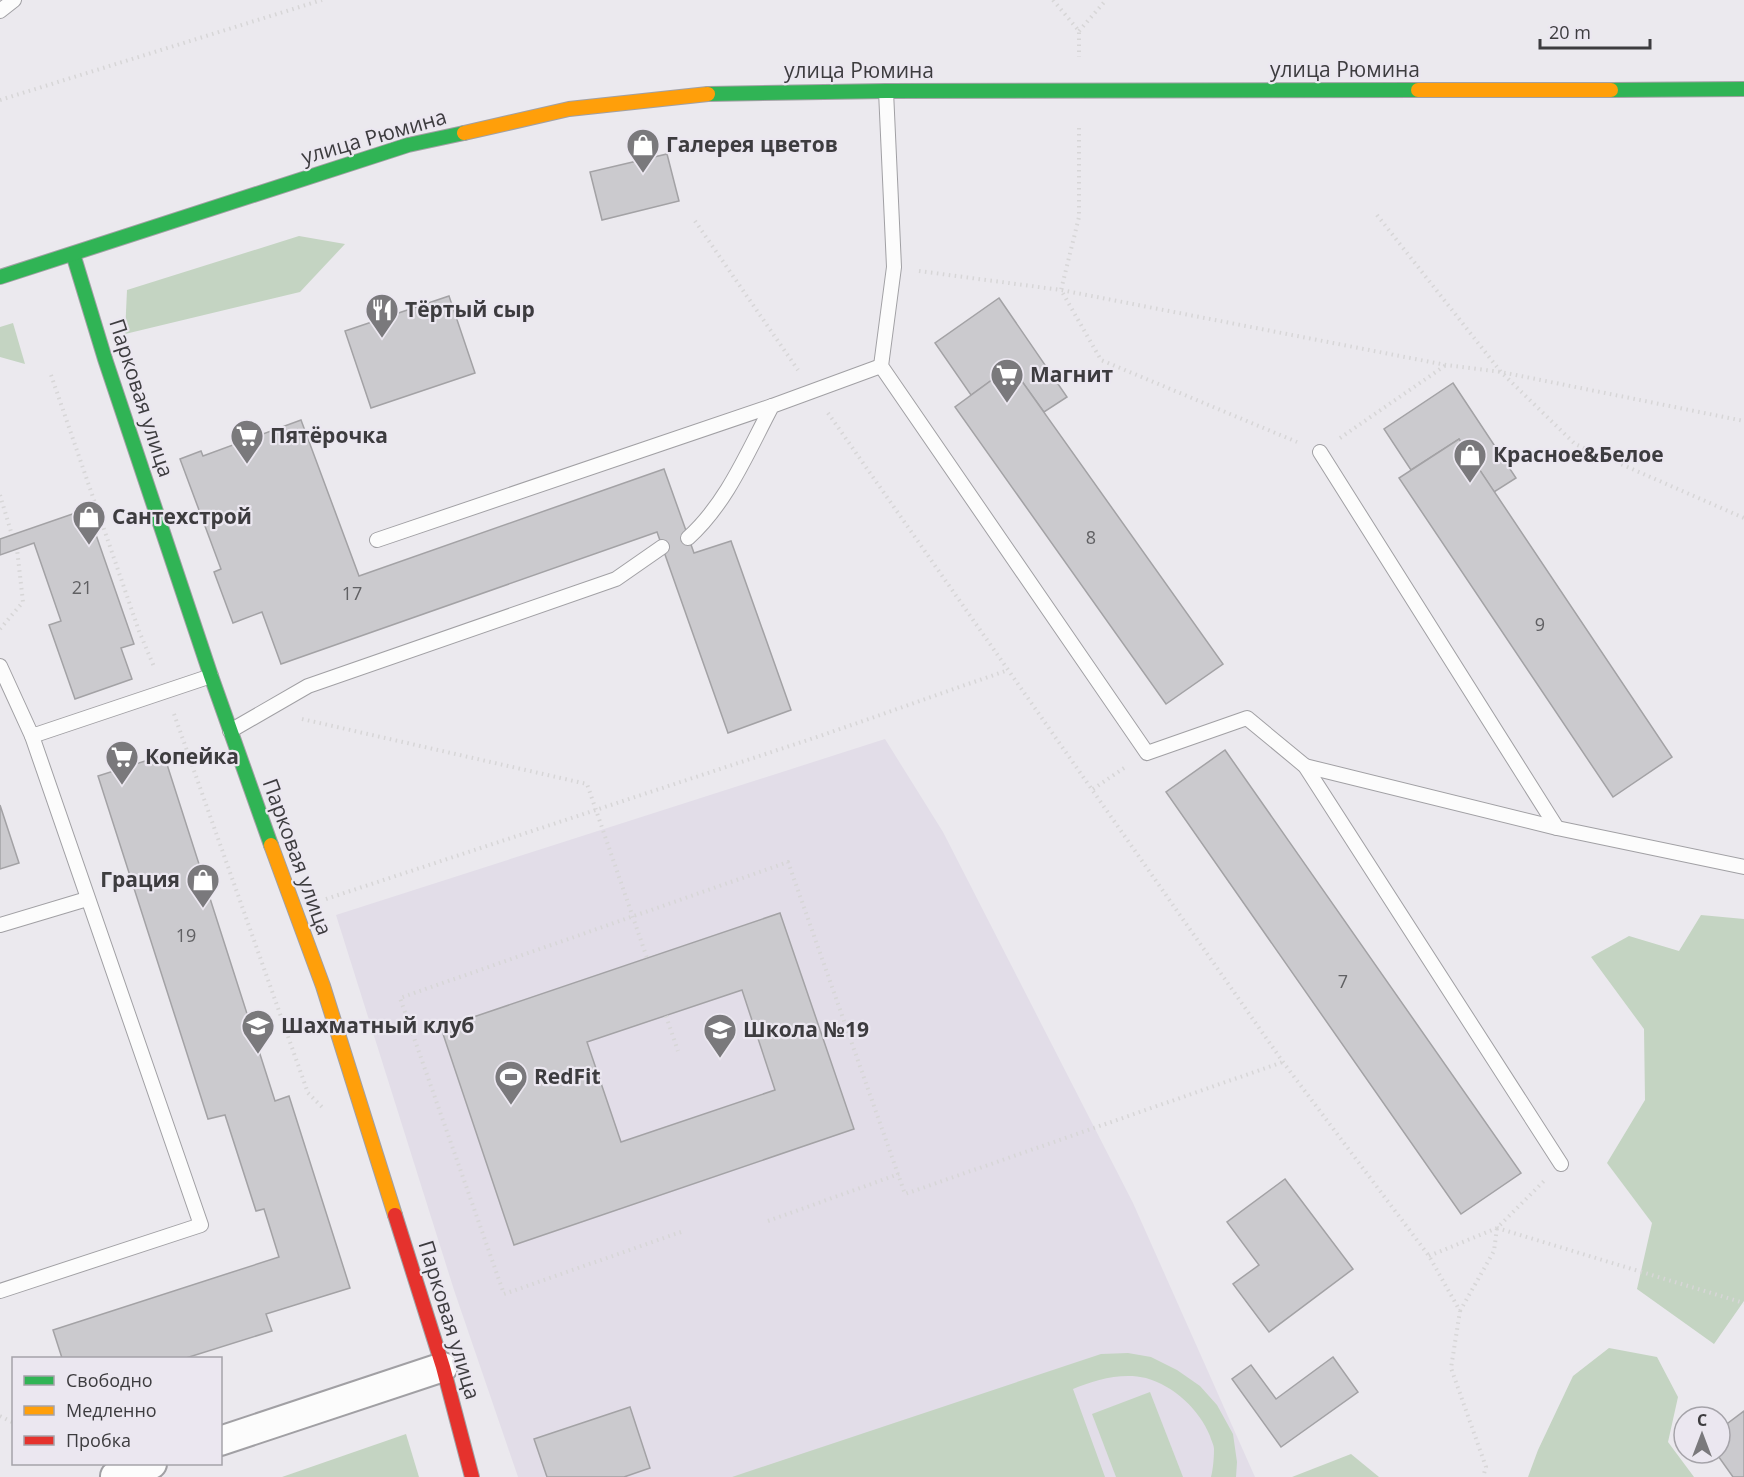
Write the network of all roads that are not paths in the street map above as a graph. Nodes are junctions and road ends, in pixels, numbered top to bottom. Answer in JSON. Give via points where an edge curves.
{"nodes":[{"id":1,"x":14,"y":0,"type":"edge"},
{"id":2,"x":0,"y":11,"type":"edge"},
{"id":3,"x":1744,"y":89,"type":"edge"},
{"id":4,"x":886,"y":91,"type":"junction"},
{"id":5,"x":73,"y":254,"type":"junction"},
{"id":6,"x":0,"y":278,"type":"edge"},
{"id":7,"x":881,"y":366,"type":"junction"},
{"id":8,"x":772,"y":406,"type":"junction"},
{"id":9,"x":1320,"y":452,"type":"road end"},
{"id":10,"x":688,"y":538,"type":"dead end"},
{"id":11,"x":377,"y":540,"type":"dead end"},
{"id":12,"x":662,"y":547,"type":"dead end"},
{"id":13,"x":0,"y":666,"type":"edge"},
{"id":14,"x":211,"y":676,"type":"junction"},
{"id":15,"x":230,"y":731,"type":"junction"},
{"id":16,"x":32,"y":736,"type":"junction"},
{"id":17,"x":1305,"y":765,"type":"junction"},
{"id":18,"x":1557,"y":828,"type":"junction"},
{"id":19,"x":1744,"y":867,"type":"edge"},
{"id":20,"x":87,"y":899,"type":"junction"},
{"id":21,"x":0,"y":925,"type":"edge"},
{"id":22,"x":1561,"y":1164,"type":"road end"},
{"id":23,"x":0,"y":1291,"type":"edge"},
{"id":24,"x":443,"y":1367,"type":"junction"},
{"id":25,"x":222,"y":1440,"type":"edge"},
{"id":26,"x":149,"y":1465,"type":"edge"},
{"id":27,"x":115,"y":1476,"type":"edge"},
{"id":28,"x":472,"y":1477,"type":"edge"}],
"edges":[{"from":1,"to":2,"type":"lane"},
{"from":3,"to":4,"type":"main road","name":"улица Рюмина"},
{"from":4,"to":5,"type":"main road","name":"улица Рюмина","via":[[708,94],[569,109],[408,145]]},
{"from":4,"to":7,"type":"lane","via":[[894,267]]},
{"from":5,"to":6,"type":"main road","name":"улица Рюмина"},
{"from":5,"to":14,"type":"main road","name":"Парковая улица"},
{"from":7,"to":8,"type":"lane"},
{"from":7,"to":17,"type":"lane","via":[[1147,753],[1246,718]]},
{"from":8,"to":10,"type":"lane","via":[[730,487],[703,525]]},
{"from":8,"to":11,"type":"lane"},
{"from":9,"to":18,"type":"lane"},
{"from":12,"to":15,"type":"lane","via":[[616,579],[308,686]]},
{"from":13,"to":16,"type":"lane"},
{"from":14,"to":15,"type":"main road","name":"Парковая улица"},
{"from":14,"to":16,"type":"lane"},
{"from":15,"to":24,"type":"main road","name":"Парковая улица","via":[[323,986]]},
{"from":16,"to":20,"type":"lane"},
{"from":17,"to":18,"type":"lane"},
{"from":17,"to":22,"type":"lane"},
{"from":18,"to":19,"type":"lane"},
{"from":20,"to":21,"type":"lane"},
{"from":20,"to":23,"type":"lane","via":[[201,1225]]},
{"from":24,"to":25,"type":"street"},
{"from":24,"to":28,"type":"main road","name":"Парковая улица"},
{"from":26,"to":27,"type":"street"}]}
